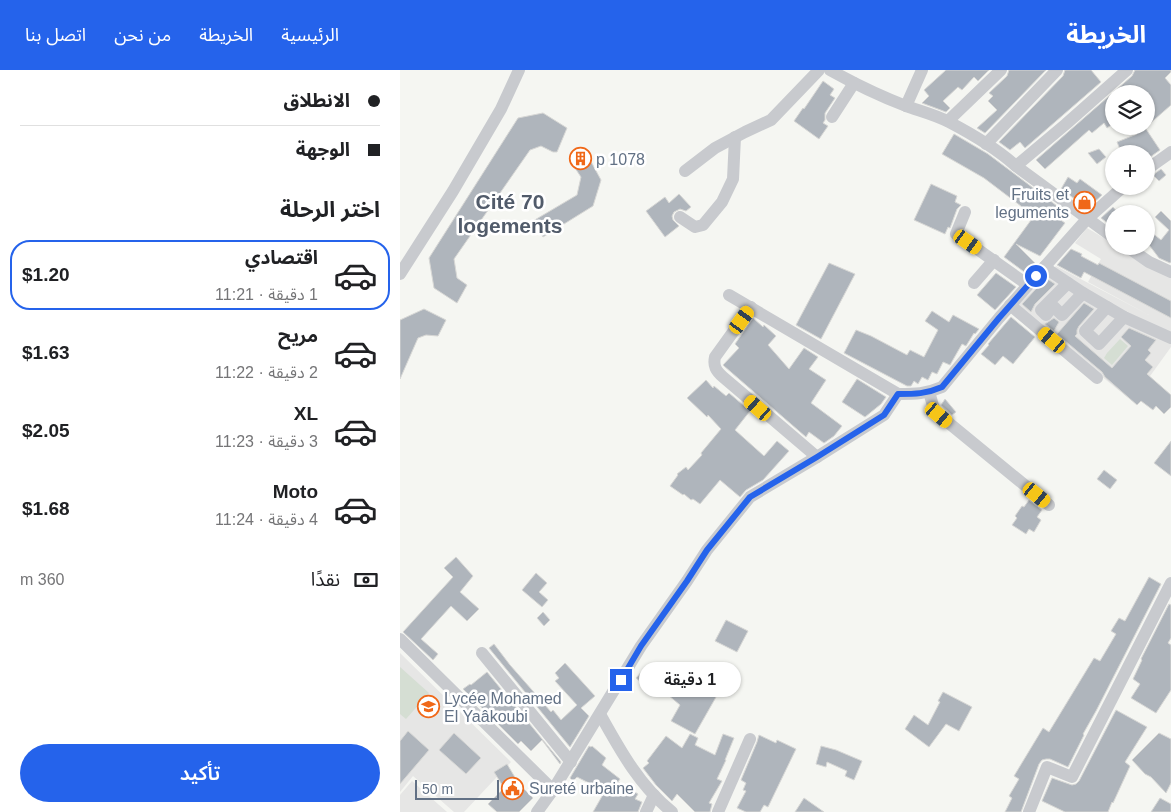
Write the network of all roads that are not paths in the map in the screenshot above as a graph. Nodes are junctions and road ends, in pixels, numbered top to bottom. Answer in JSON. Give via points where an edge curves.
{"nodes":[{"id":1,"x":519,"y":70,"type":"edge"},
{"id":2,"x":819,"y":70,"type":"edge"},
{"id":3,"x":830,"y":70,"type":"edge"},
{"id":4,"x":922,"y":70,"type":"edge"},
{"id":5,"x":1001,"y":70,"type":"edge"},
{"id":6,"x":1057,"y":70,"type":"edge"},
{"id":7,"x":1127,"y":70,"type":"edge"},
{"id":8,"x":854,"y":83,"type":"junction"},
{"id":9,"x":906,"y":106,"type":"junction"},
{"id":10,"x":832,"y":117,"type":"dead end"},
{"id":11,"x":948,"y":121,"type":"junction"},
{"id":12,"x":735,"y":137,"type":"junction"},
{"id":13,"x":986,"y":144,"type":"junction"},
{"id":14,"x":1171,"y":153,"type":"edge"},
{"id":15,"x":1155,"y":164,"type":"edge"},
{"id":16,"x":1016,"y":166,"type":"junction"},
{"id":17,"x":685,"y":171,"type":"dead end"},
{"id":18,"x":1114,"y":195,"type":"edge"},
{"id":19,"x":965,"y":212,"type":"dead end"},
{"id":20,"x":680,"y":218,"type":"dead end"},
{"id":21,"x":1087,"y":219,"type":"junction"},
{"id":22,"x":1105,"y":232,"type":"edge"},
{"id":23,"x":1139,"y":255,"type":"edge"},
{"id":24,"x":994,"y":260,"type":"junction"},
{"id":25,"x":1044,"y":267,"type":"junction"},
{"id":26,"x":1171,"y":272,"type":"edge"},
{"id":27,"x":400,"y":274,"type":"edge"},
{"id":28,"x":974,"y":283,"type":"dead end"},
{"id":29,"x":1068,"y":283,"type":"junction"},
{"id":30,"x":1028,"y":285,"type":"junction"},
{"id":31,"x":1083,"y":293,"type":"junction"},
{"id":32,"x":729,"y":295,"type":"dead end"},
{"id":33,"x":1010,"y":305,"type":"junction"},
{"id":34,"x":751,"y":307,"type":"junction"},
{"id":35,"x":1107,"y":307,"type":"junction"},
{"id":36,"x":1124,"y":316,"type":"junction"},
{"id":37,"x":1171,"y":338,"type":"edge"},
{"id":38,"x":1097,"y":378,"type":"dead end"},
{"id":39,"x":929,"y":392,"type":"junction"},
{"id":40,"x":898,"y":394,"type":"junction"},
{"id":41,"x":817,"y":457,"type":"junction"},
{"id":42,"x":1049,"y":505,"type":"dead end"},
{"id":43,"x":1171,"y":582,"type":"edge"},
{"id":44,"x":400,"y":640,"type":"edge"},
{"id":45,"x":482,"y":653,"type":"dead end"},
{"id":46,"x":600,"y":714,"type":"junction"},
{"id":47,"x":750,"y":739,"type":"dead end"},
{"id":48,"x":571,"y":762,"type":"junction"},
{"id":49,"x":553,"y":790,"type":"junction"},
{"id":50,"x":654,"y":795,"type":"junction"},
{"id":51,"x":538,"y":812,"type":"edge"},
{"id":52,"x":646,"y":812,"type":"edge"},
{"id":53,"x":672,"y":812,"type":"edge"},
{"id":54,"x":718,"y":812,"type":"edge"},
{"id":55,"x":1029,"y":812,"type":"edge"}],
"edges":[{"from":1,"to":27,"type":"street","via":[[501,109]]},
{"from":2,"to":12,"type":"street","via":[[771,120]]},
{"from":3,"to":8,"type":"street"},
{"from":4,"to":9,"type":"street"},
{"from":5,"to":11,"type":"street"},
{"from":6,"to":13,"type":"street"},
{"from":7,"to":16,"type":"street"},
{"from":8,"to":9,"type":"street"},
{"from":8,"to":10,"type":"street"},
{"from":9,"to":11,"type":"street"},
{"from":11,"to":13,"type":"street"},
{"from":12,"to":17,"type":"street"},
{"from":12,"to":20,"type":"street","via":[[733,179],[722,202],[703,225],[695,227]]},
{"from":13,"to":16,"type":"street"},
{"from":14,"to":15,"type":"street"},
{"from":16,"to":21,"type":"street"},
{"from":18,"to":21,"type":"street"},
{"from":19,"to":24,"type":"street","via":[[956,234]]},
{"from":21,"to":22,"type":"street"},
{"from":21,"to":25,"type":"street"},
{"from":23,"to":26,"type":"street"},
{"from":24,"to":28,"type":"street"},
{"from":24,"to":30,"type":"street"},
{"from":25,"to":29,"type":"street"},
{"from":25,"to":30,"type":"street"},
{"from":29,"to":31,"type":"street"},
{"from":29,"to":31,"type":"street","via":[[1041,310],[1046,315],[1053,306],[1062,315]]},
{"from":30,"to":33,"type":"street"},
{"from":31,"to":35,"type":"street"},
{"from":32,"to":34,"type":"street"},
{"from":33,"to":38,"type":"street"},
{"from":33,"to":39,"type":"street","via":[[942,387]]},
{"from":34,"to":40,"type":"street"},
{"from":34,"to":41,"type":"street","via":[[715,357],[715,368]]},
{"from":35,"to":36,"type":"street"},
{"from":35,"to":36,"type":"street","via":[[1085,331],[1099,344]]},
{"from":36,"to":37,"type":"street"},
{"from":39,"to":40,"type":"street"},
{"from":39,"to":42,"type":"street","via":[[939,415]]},
{"from":40,"to":41,"type":"street","via":[[884,415]]},
{"from":41,"to":46,"type":"street","via":[[750,497],[707,550],[641,646]]},
{"from":43,"to":55,"type":"street","via":[[1072,777],[1047,767]]},
{"from":44,"to":49,"type":"street"},
{"from":45,"to":48,"type":"street"},
{"from":46,"to":48,"type":"street"},
{"from":46,"to":50,"type":"street","via":[[619,749]]},
{"from":47,"to":54,"type":"street"},
{"from":48,"to":49,"type":"street"},
{"from":49,"to":51,"type":"street"},
{"from":50,"to":52,"type":"street"},
{"from":50,"to":53,"type":"street"}]}
